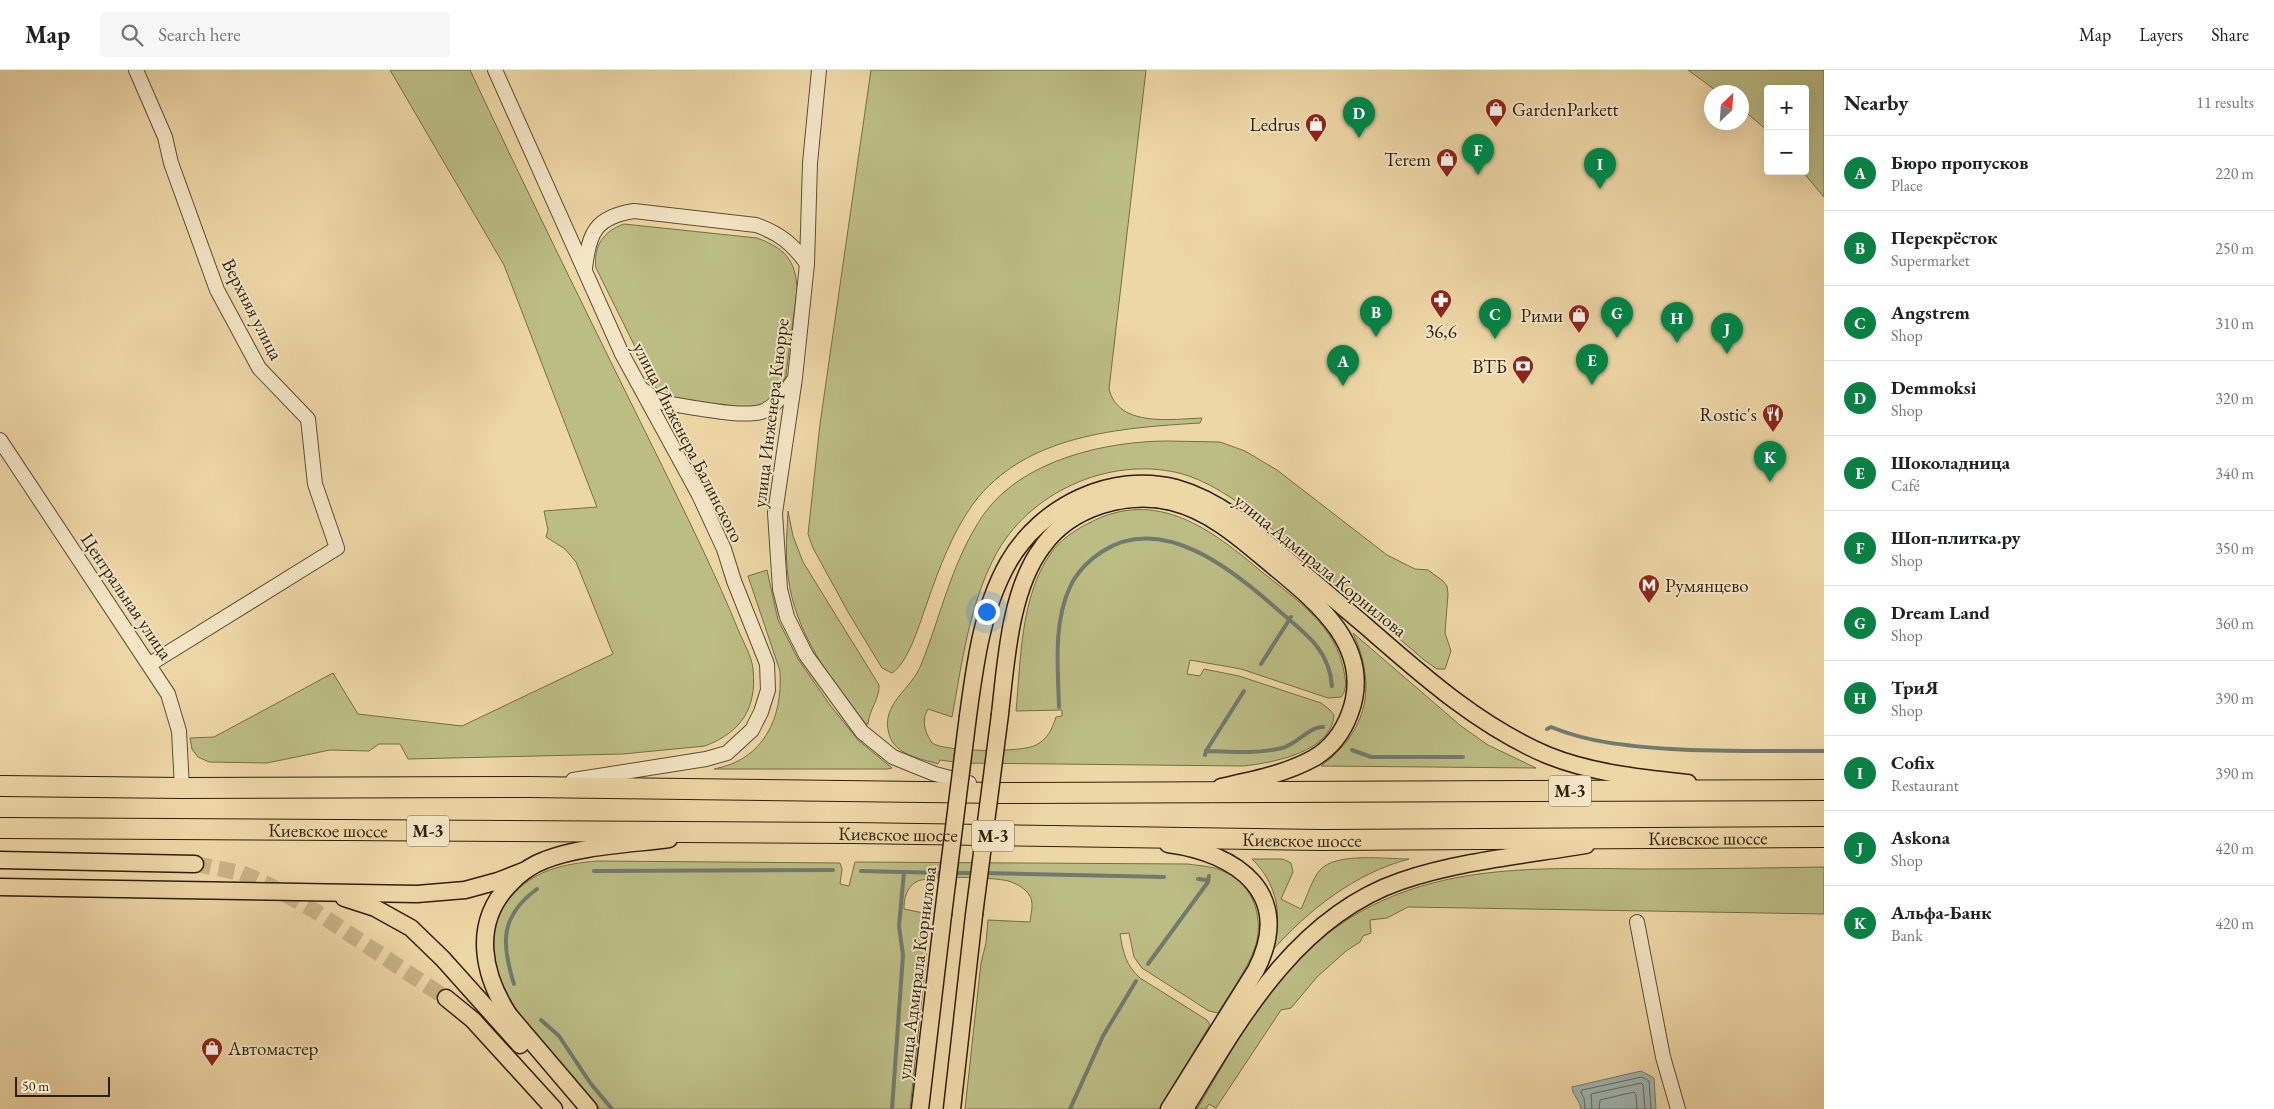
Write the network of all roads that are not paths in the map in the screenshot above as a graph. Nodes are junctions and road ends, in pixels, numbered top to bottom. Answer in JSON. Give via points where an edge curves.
{"nodes":[{"id":1,"x":136,"y":70,"type":"edge"},
{"id":2,"x":495,"y":70,"type":"edge"},
{"id":3,"x":819,"y":70,"type":"edge"},
{"id":4,"x":807,"y":264,"type":"junction"},
{"id":5,"x":585,"y":271,"type":"junction"},
{"id":6,"x":795,"y":378,"type":"junction"},
{"id":7,"x":641,"y":388,"type":"junction"},
{"id":8,"x":0,"y":440,"type":"edge"},
{"id":9,"x":150,"y":664,"type":"junction"},
{"id":10,"x":0,"y":786,"type":"edge"},
{"id":11,"x":528,"y":787,"type":"junction"},
{"id":12,"x":182,"y":788,"type":"junction"},
{"id":13,"x":1824,"y":790,"type":"edge"},
{"id":14,"x":1801,"y":791,"type":"junction"},
{"id":15,"x":1195,"y":792,"type":"junction"},
{"id":16,"x":1003,"y":793,"type":"junction"},
{"id":17,"x":0,"y":828,"type":"edge"},
{"id":18,"x":711,"y":833,"type":"junction"},
{"id":19,"x":1824,"y":836,"type":"edge"},
{"id":20,"x":1630,"y":838,"type":"junction"},
{"id":21,"x":1133,"y":839,"type":"junction"},
{"id":22,"x":0,"y":860,"type":"edge"},
{"id":23,"x":195,"y":864,"type":"tunnel mouth"},
{"id":24,"x":526,"y":870,"type":"junction"},
{"id":25,"x":0,"y":887,"type":"edge"},
{"id":26,"x":320,"y":892,"type":"junction"},
{"id":27,"x":1637,"y":922,"type":"dead end"},
{"id":28,"x":446,"y":998,"type":"tunnel mouth"},
{"id":29,"x":554,"y":1109,"type":"edge"},
{"id":30,"x":576,"y":1109,"type":"edge"},
{"id":31,"x":590,"y":1109,"type":"edge"},
{"id":32,"x":920,"y":1109,"type":"edge"},
{"id":33,"x":952,"y":1109,"type":"edge"},
{"id":34,"x":1169,"y":1109,"type":"edge"},
{"id":35,"x":1185,"y":1109,"type":"edge"},
{"id":36,"x":1678,"y":1109,"type":"edge"}],
"edges":[{"from":1,"to":9,"type":"street","name":"Верхняя улица","via":[[165,137],[171,164],[217,290],[259,368],[308,419],[315,484],[337,548]]},
{"from":2,"to":5,"type":"street","name":"улица Инженера Балинского"},
{"from":3,"to":4,"type":"street","name":"улица Инженера Кнорре","via":[[810,163]]},
{"from":4,"to":5,"type":"street","via":[[796,248],[774,232],[756,225],[634,211],[616,214],[595,228],[587,251]]},
{"from":4,"to":6,"type":"street","name":"улица Инженера Кнорре"},
{"from":5,"to":7,"type":"street","name":"улица Инженера Балинского"},
{"from":6,"to":7,"type":"street","via":[[773,405],[763,411],[746,414],[664,403]]},
{"from":6,"to":16,"type":"street","name":"улица Инженера Кнорре","via":[[774,519],[778,575],[792,630],[836,700],[876,745],[893,757],[935,774]]},
{"from":7,"to":11,"type":"street","name":"улица Инженера Балинского","via":[[699,495],[724,549],[767,664],[768,690],[752,730],[727,753]]},
{"from":8,"to":9,"type":"street","name":"Центральная улица"},
{"from":9,"to":12,"type":"street","name":"Центральная улица","via":[[168,694],[179,731]]},
{"from":10,"to":12,"type":"highway","number":"М-3"},
{"from":11,"to":12,"type":"highway","number":"М-3"},
{"from":11,"to":16,"type":"highway","number":"М-3"},
{"from":13,"to":14,"type":"highway","number":"М-3"},
{"from":14,"to":15,"type":"highway","number":"М-3"},
{"from":14,"to":32,"type":"main road","name":"улица Адмирала Корнилова","bridge":true,"via":[[1647,778],[1549,756],[1471,712],[1441,690],[1237,518],[1192,493],[1158,485],[1112,487],[1086,496],[1049,516],[1027,535],[1007,564],[987,612],[968,716]]},
{"from":15,"to":16,"type":"highway","number":"М-3"},
{"from":15,"to":33,"type":"main road","name":"улица Адмирала Корнилова","bridge":true,"via":[[1264,777],[1315,757],[1338,737],[1346,724],[1356,690],[1349,649],[1343,636],[1316,603],[1235,534],[1210,518],[1187,507],[1157,500],[1115,502],[1081,514],[1050,537],[1034,560],[1022,588],[1014,619],[1000,714]]},
{"from":17,"to":18,"type":"highway","name":"Киевское шоссе","number":"М-3"},
{"from":18,"to":21,"type":"highway","name":"Киевское шоссе","number":"М-3"},
{"from":18,"to":24,"type":"main road","via":[[573,852],[543,860]]},
{"from":19,"to":20,"type":"highway","name":"Киевское шоссе","number":"М-3"},
{"from":20,"to":21,"type":"highway","name":"Киевское шоссе","number":"М-3"},
{"from":20,"to":35,"type":"main road","via":[[1436,871],[1386,887],[1358,902],[1323,926],[1276,972],[1228,1038]]},
{"from":21,"to":34,"type":"main road","via":[[1194,849],[1234,865],[1257,887],[1268,922],[1268,940],[1256,970]]},
{"from":22,"to":23,"type":"main road"},
{"from":24,"to":26,"type":"main road","via":[[498,882],[465,890],[418,894]]},
{"from":24,"to":31,"type":"main road","via":[[504,890],[490,916],[484,942],[487,969],[509,1015]]},
{"from":25,"to":26,"type":"main road"},
{"from":26,"to":30,"type":"main road","via":[[375,908],[411,928],[443,959]]},
{"from":27,"to":36,"type":"street","via":[[1663,1057]]},
{"from":28,"to":29,"type":"main road","via":[[479,1026]]}]}
